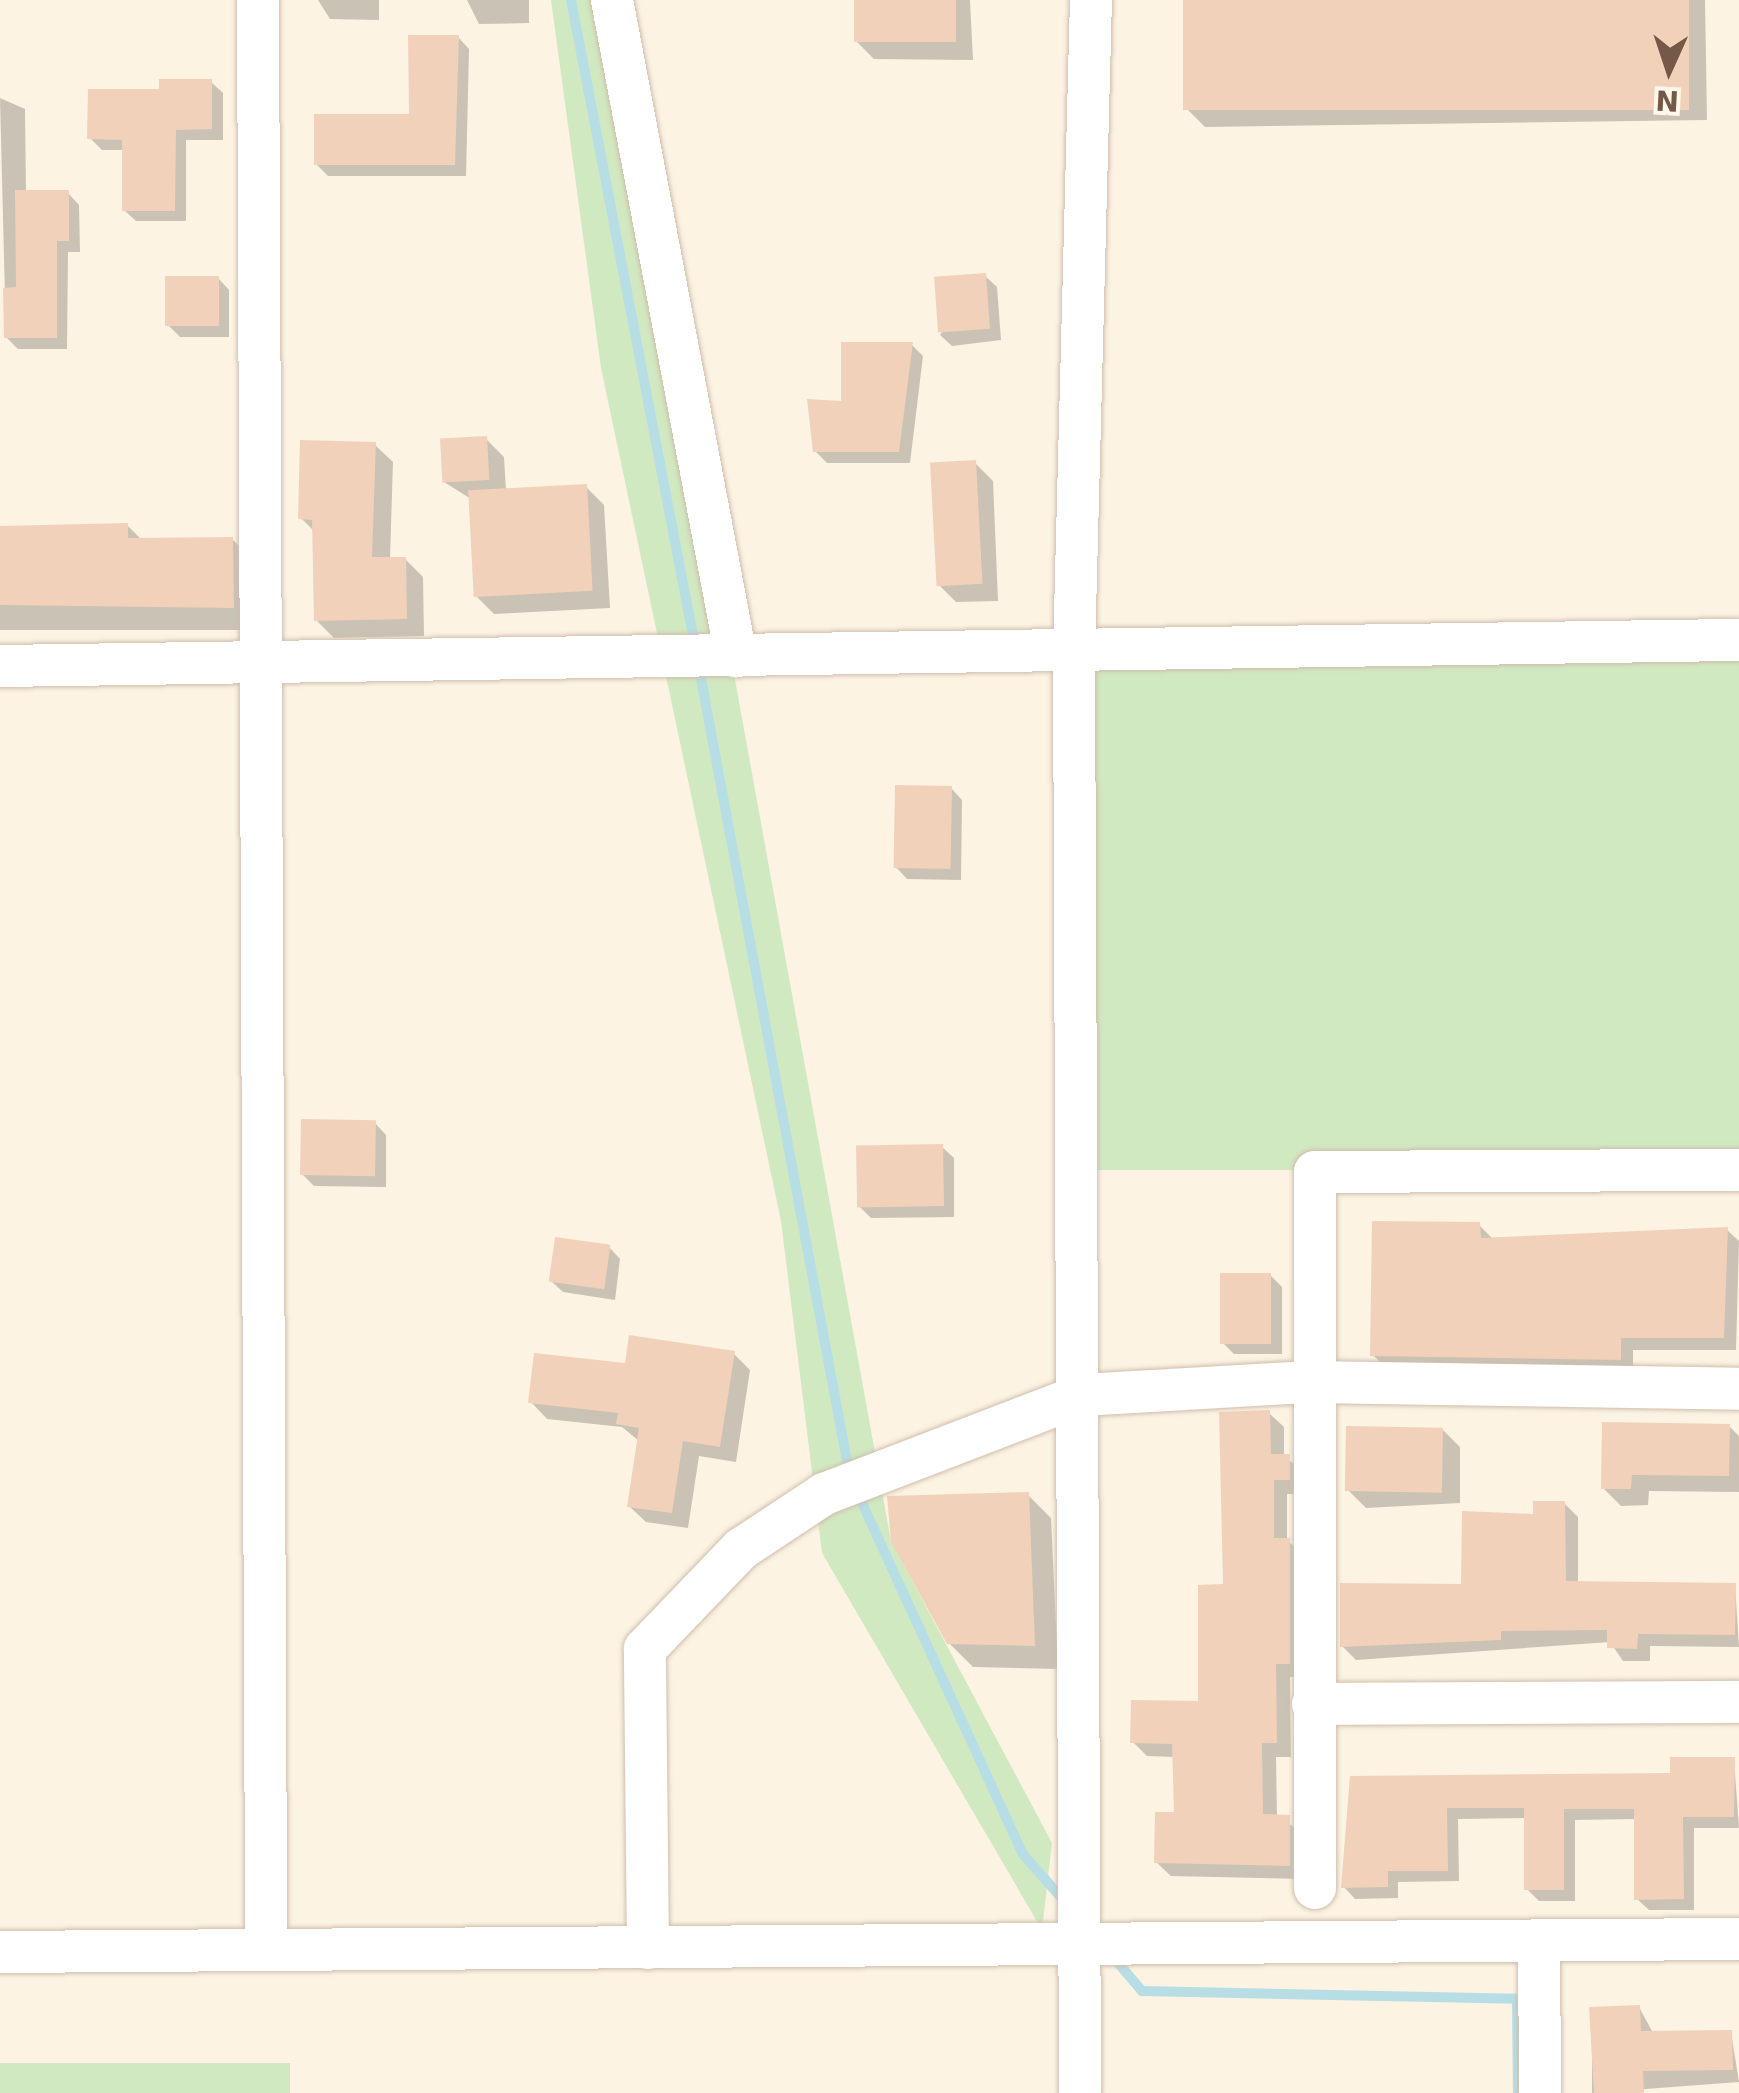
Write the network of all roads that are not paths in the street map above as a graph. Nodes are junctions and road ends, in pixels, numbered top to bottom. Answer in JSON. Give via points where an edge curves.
{"nodes":[{"id":1,"x":258,"y":0,"type":"edge"},
{"id":2,"x":612,"y":0,"type":"edge"},
{"id":3,"x":1091,"y":0,"type":"edge"},
{"id":4,"x":1739,"y":640,"type":"edge"},
{"id":5,"x":1074,"y":652,"type":"junction"},
{"id":6,"x":736,"y":656,"type":"junction"},
{"id":7,"x":258,"y":663,"type":"junction"},
{"id":8,"x":0,"y":666,"type":"edge"},
{"id":9,"x":1739,"y":1170,"type":"edge"},
{"id":10,"x":1310,"y":1382,"type":"junction"},
{"id":11,"x":1739,"y":1389,"type":"edge"},
{"id":12,"x":1082,"y":1395,"type":"junction"},
{"id":13,"x":1739,"y":1702,"type":"edge"},
{"id":14,"x":1314,"y":1704,"type":"junction"},
{"id":15,"x":1316,"y":1888,"type":"dead end"},
{"id":16,"x":1739,"y":1938,"type":"edge"},
{"id":17,"x":1539,"y":1943,"type":"junction"},
{"id":18,"x":1084,"y":1944,"type":"junction"},
{"id":19,"x":648,"y":1948,"type":"junction"},
{"id":20,"x":266,"y":1949,"type":"junction"},
{"id":21,"x":0,"y":1952,"type":"edge"},
{"id":22,"x":1080,"y":2093,"type":"edge"},
{"id":23,"x":1540,"y":2093,"type":"edge"}],
"edges":[{"from":1,"to":7,"type":"street"},
{"from":2,"to":6,"type":"street"},
{"from":3,"to":5,"type":"street"},
{"from":4,"to":5,"type":"street"},
{"from":5,"to":6,"type":"street"},
{"from":5,"to":12,"type":"street"},
{"from":6,"to":7,"type":"street"},
{"from":7,"to":8,"type":"street"},
{"from":7,"to":20,"type":"street"},
{"from":9,"to":10,"type":"street","via":[[1315,1172]]},
{"from":10,"to":11,"type":"street"},
{"from":10,"to":12,"type":"street"},
{"from":10,"to":14,"type":"street"},
{"from":12,"to":18,"type":"street"},
{"from":12,"to":19,"type":"street","via":[[824,1494],[741,1550],[645,1649]]},
{"from":13,"to":14,"type":"street"},
{"from":14,"to":15,"type":"street"},
{"from":16,"to":17,"type":"street"},
{"from":17,"to":18,"type":"street"},
{"from":17,"to":23,"type":"street"},
{"from":18,"to":19,"type":"street"},
{"from":18,"to":22,"type":"street"},
{"from":19,"to":20,"type":"street"},
{"from":20,"to":21,"type":"street"}]}
